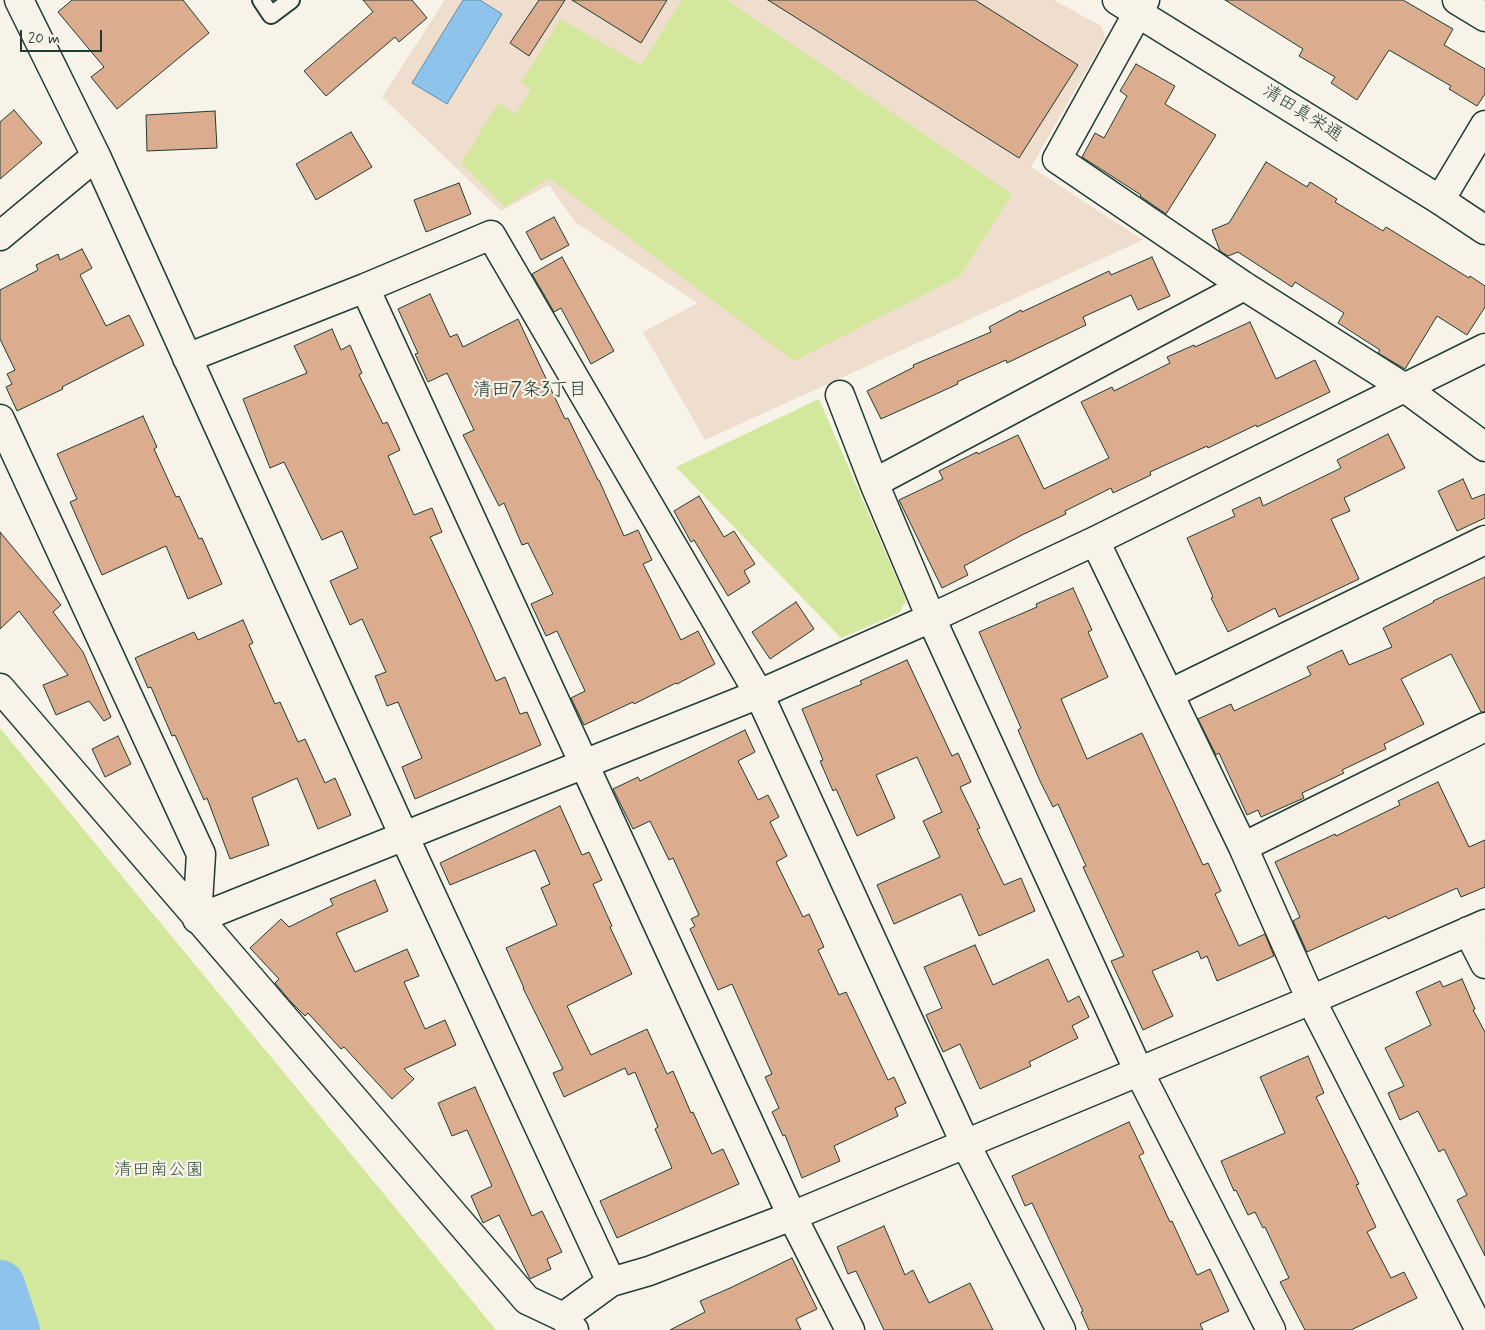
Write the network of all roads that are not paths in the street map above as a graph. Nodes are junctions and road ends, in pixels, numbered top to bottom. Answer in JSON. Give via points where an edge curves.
{"nodes":[{"id":1,"x":19,"y":0,"type":"edge"},
{"id":2,"x":261,"y":0,"type":"edge"},
{"id":3,"x":291,"y":0,"type":"edge"},
{"id":4,"x":1457,"y":0,"type":"edge"},
{"id":5,"x":1134,"y":4,"type":"edge"},
{"id":6,"x":1485,"y":18,"type":"edge"},
{"id":7,"x":1485,"y":124,"type":"edge"},
{"id":8,"x":96,"y":156,"type":"junction"},
{"id":9,"x":1440,"y":200,"type":"junction"},
{"id":10,"x":1485,"y":230,"type":"edge"},
{"id":11,"x":0,"y":236,"type":"edge"},
{"id":12,"x":1244,"y":286,"type":"junction"},
{"id":13,"x":365,"y":288,"type":"junction"},
{"id":14,"x":1485,"y":348,"type":"edge"},
{"id":15,"x":187,"y":358,"type":"junction"},
{"id":16,"x":1405,"y":388,"type":"junction"},
{"id":17,"x":840,"y":395,"type":"dead end"},
{"id":18,"x":0,"y":419,"type":"edge"},
{"id":19,"x":1485,"y":447,"type":"edge"},
{"id":20,"x":874,"y":483,"type":"junction"},
{"id":21,"x":1485,"y":540,"type":"edge"},
{"id":22,"x":1095,"y":541,"type":"junction"},
{"id":23,"x":931,"y":618,"type":"junction"},
{"id":24,"x":0,"y":688,"type":"edge"},
{"id":25,"x":759,"y":694,"type":"junction"},
{"id":26,"x":1169,"y":694,"type":"junction"},
{"id":27,"x":1485,"y":728,"type":"edge"},
{"id":28,"x":585,"y":765,"type":"junction"},
{"id":29,"x":404,"y":836,"type":"junction"},
{"id":30,"x":1243,"y":848,"type":"junction"},
{"id":31,"x":198,"y":918,"type":"junction"},
{"id":32,"x":1477,"y":928,"type":"edge"},
{"id":33,"x":1485,"y":964,"type":"edge"},
{"id":34,"x":1311,"y":1000,"type":"junction"},
{"id":35,"x":1139,"y":1072,"type":"junction"},
{"id":36,"x":965,"y":1144,"type":"junction"},
{"id":37,"x":792,"y":1216,"type":"junction"},
{"id":38,"x":611,"y":1282,"type":"junction"},
{"id":39,"x":569,"y":1324,"type":"edge"},
{"id":40,"x":850,"y":1330,"type":"edge"},
{"id":41,"x":1061,"y":1330,"type":"edge"},
{"id":42,"x":1271,"y":1330,"type":"edge"},
{"id":43,"x":1480,"y":1330,"type":"edge"}],
"edges":[{"from":1,"to":8,"type":"street"},
{"from":2,"to":3,"type":"lane","via":[[271,15]]},
{"from":4,"to":6,"type":"street"},
{"from":5,"to":9,"type":"street","name":"清田真栄通"},
{"from":5,"to":12,"type":"street","via":[[1057,159]]},
{"from":7,"to":9,"type":"street"},
{"from":8,"to":11,"type":"street"},
{"from":8,"to":15,"type":"street"},
{"from":9,"to":10,"type":"street","name":"清田真栄通"},
{"from":12,"to":16,"type":"street"},
{"from":12,"to":20,"type":"street"},
{"from":13,"to":15,"type":"street"},
{"from":13,"to":25,"type":"street","via":[[491,235]]},
{"from":13,"to":28,"type":"street"},
{"from":14,"to":16,"type":"street"},
{"from":15,"to":29,"type":"street"},
{"from":16,"to":19,"type":"street"},
{"from":16,"to":22,"type":"street"},
{"from":17,"to":20,"type":"street"},
{"from":18,"to":31,"type":"street","via":[[201,854]]},
{"from":20,"to":23,"type":"street"},
{"from":21,"to":26,"type":"street"},
{"from":22,"to":23,"type":"street"},
{"from":22,"to":26,"type":"street"},
{"from":23,"to":25,"type":"street"},
{"from":23,"to":35,"type":"street"},
{"from":24,"to":31,"type":"street"},
{"from":25,"to":28,"type":"street"},
{"from":25,"to":36,"type":"street"},
{"from":26,"to":30,"type":"street"},
{"from":27,"to":30,"type":"street"},
{"from":28,"to":29,"type":"street"},
{"from":28,"to":37,"type":"street"},
{"from":29,"to":31,"type":"street"},
{"from":29,"to":38,"type":"street"},
{"from":30,"to":34,"type":"street"},
{"from":31,"to":39,"type":"street","via":[[527,1300]]},
{"from":32,"to":33,"type":"street"},
{"from":32,"to":34,"type":"street"},
{"from":34,"to":35,"type":"street"},
{"from":34,"to":43,"type":"street"},
{"from":35,"to":36,"type":"street"},
{"from":35,"to":42,"type":"street"},
{"from":36,"to":37,"type":"street"},
{"from":36,"to":41,"type":"street"},
{"from":37,"to":38,"type":"street","via":[[649,1271]]},
{"from":37,"to":40,"type":"street"},
{"from":38,"to":39,"type":"street"}]}
